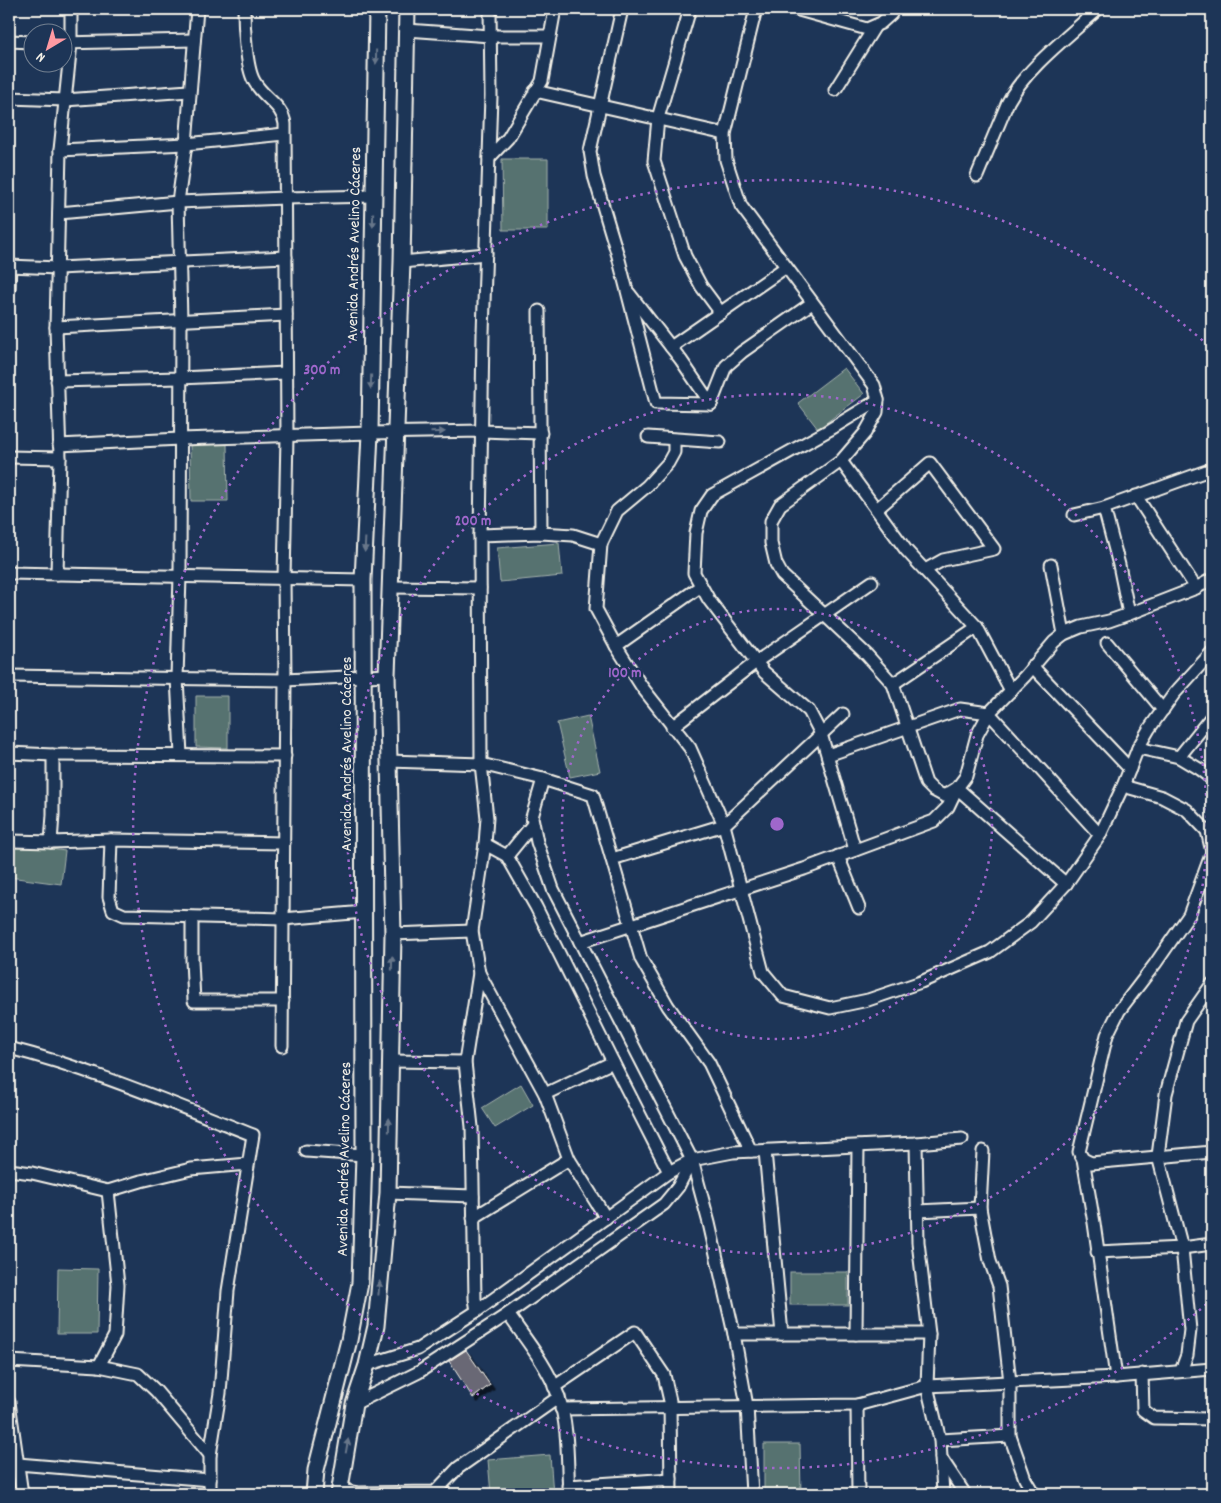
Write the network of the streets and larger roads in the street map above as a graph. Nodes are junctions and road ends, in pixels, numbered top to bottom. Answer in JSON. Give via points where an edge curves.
{"nodes":[{"id":1,"x":71,"y":9,"type":"edge"},
{"id":2,"x":197,"y":9,"type":"edge"},
{"id":3,"x":244,"y":9,"type":"edge"},
{"id":4,"x":377,"y":9,"type":"edge"},
{"id":5,"x":407,"y":9,"type":"edge"},
{"id":6,"x":490,"y":9,"type":"edge"},
{"id":7,"x":555,"y":9,"type":"edge"},
{"id":8,"x":622,"y":9,"type":"edge"},
{"id":9,"x":690,"y":9,"type":"edge"},
{"id":10,"x":756,"y":9,"type":"edge"},
{"id":11,"x":795,"y":9,"type":"edge"},
{"id":12,"x":892,"y":9,"type":"edge"},
{"id":13,"x":1098,"y":9,"type":"edge"},
{"id":14,"x":69,"y":22,"type":"edge"},
{"id":15,"x":875,"y":26,"type":"junction"},
{"id":16,"x":407,"y":30,"type":"junction"},
{"id":17,"x":490,"y":36,"type":"junction"},
{"id":18,"x":550,"y":36,"type":"junction"},
{"id":19,"x":194,"y":40,"type":"junction"},
{"id":20,"x":9,"y":41,"type":"edge"},
{"id":21,"x":22,"y":42,"type":"edge"},
{"id":22,"x":72,"y":43,"type":"edge"},
{"id":23,"x":66,"y":72,"type":"edge"},
{"id":24,"x":835,"y":90,"type":"dead end"},
{"id":25,"x":535,"y":91,"type":"junction"},
{"id":26,"x":189,"y":92,"type":"junction"},
{"id":27,"x":9,"y":98,"type":"edge"},
{"id":28,"x":65,"y":100,"type":"junction"},
{"id":29,"x":600,"y":105,"type":"junction"},
{"id":30,"x":658,"y":118,"type":"junction"},
{"id":31,"x":284,"y":134,"type":"junction"},
{"id":32,"x":725,"y":134,"type":"junction"},
{"id":33,"x":186,"y":144,"type":"junction"},
{"id":34,"x":60,"y":150,"type":"junction"},
{"id":35,"x":489,"y":158,"type":"junction"},
{"id":36,"x":977,"y":176,"type":"dead end"},
{"id":37,"x":374,"y":196,"type":"junction"},
{"id":38,"x":285,"y":198,"type":"junction"},
{"id":39,"x":178,"y":202,"type":"junction"},
{"id":40,"x":59,"y":213,"type":"junction"},
{"id":41,"x":486,"y":254,"type":"junction"},
{"id":42,"x":286,"y":257,"type":"junction"},
{"id":43,"x":180,"y":262,"type":"junction"},
{"id":44,"x":402,"y":262,"type":"junction"},
{"id":45,"x":9,"y":266,"type":"edge"},
{"id":46,"x":786,"y":267,"type":"junction"},
{"id":47,"x":58,"y":268,"type":"junction"},
{"id":48,"x":625,"y":287,"type":"junction"},
{"id":49,"x":9,"y":289,"type":"edge"},
{"id":50,"x":812,"y":302,"type":"junction"},
{"id":51,"x":539,"y":311,"type":"dead end"},
{"id":52,"x":721,"y":313,"type":"junction"},
{"id":53,"x":286,"y":315,"type":"junction"},
{"id":54,"x":181,"y":320,"type":"junction"},
{"id":55,"x":56,"y":327,"type":"junction"},
{"id":56,"x":672,"y":347,"type":"junction"},
{"id":57,"x":286,"y":373,"type":"junction"},
{"id":58,"x":180,"y":378,"type":"junction"},
{"id":59,"x":57,"y":381,"type":"junction"},
{"id":60,"x":878,"y":400,"type":"junction"},
{"id":61,"x":711,"y":404,"type":"junction"},
{"id":62,"x":482,"y":431,"type":"junction"},
{"id":63,"x":370,"y":433,"type":"junction"},
{"id":64,"x":395,"y":433,"type":"junction"},
{"id":65,"x":541,"y":433,"type":"junction"},
{"id":66,"x":287,"y":437,"type":"junction"},
{"id":67,"x":648,"y":438,"type":"dead end"},
{"id":68,"x":180,"y":439,"type":"junction"},
{"id":69,"x":674,"y":440,"type":"junction"},
{"id":70,"x":720,"y":442,"type":"dead end"},
{"id":71,"x":59,"y":445,"type":"junction"},
{"id":72,"x":9,"y":457,"type":"edge"},
{"id":73,"x":60,"y":458,"type":"junction"},
{"id":74,"x":840,"y":461,"type":"junction"},
{"id":75,"x":1212,"y":469,"type":"edge"},
{"id":76,"x":1136,"y":496,"type":"junction"},
{"id":77,"x":1104,"y":508,"type":"junction"},
{"id":78,"x":877,"y":510,"type":"junction"},
{"id":79,"x":1074,"y":516,"type":"dead end"},
{"id":80,"x":541,"y":533,"type":"junction"},
{"id":81,"x":480,"y":535,"type":"junction"},
{"id":82,"x":601,"y":544,"type":"junction"},
{"id":83,"x":1051,"y":565,"type":"dead end"},
{"id":84,"x":925,"y":570,"type":"junction"},
{"id":85,"x":9,"y":573,"type":"edge"},
{"id":86,"x":57,"y":574,"type":"junction"},
{"id":87,"x":180,"y":576,"type":"junction"},
{"id":88,"x":284,"y":578,"type":"junction"},
{"id":89,"x":1212,"y":579,"type":"edge"},
{"id":90,"x":363,"y":580,"type":"junction"},
{"id":91,"x":872,"y":582,"type":"dead end"},
{"id":92,"x":700,"y":586,"type":"junction"},
{"id":93,"x":390,"y":587,"type":"junction"},
{"id":94,"x":480,"y":588,"type":"junction"},
{"id":95,"x":1196,"y":588,"type":"junction"},
{"id":96,"x":1129,"y":614,"type":"junction"},
{"id":97,"x":825,"y":615,"type":"junction"},
{"id":98,"x":977,"y":627,"type":"junction"},
{"id":99,"x":1064,"y":634,"type":"junction"},
{"id":100,"x":1107,"y":643,"type":"dead end"},
{"id":101,"x":616,"y":646,"type":"junction"},
{"id":102,"x":1212,"y":652,"type":"edge"},
{"id":103,"x":756,"y":662,"type":"junction"},
{"id":104,"x":1032,"y":666,"type":"junction"},
{"id":105,"x":9,"y":676,"type":"edge"},
{"id":106,"x":364,"y":676,"type":"junction"},
{"id":107,"x":387,"y":676,"type":"junction"},
{"id":108,"x":177,"y":678,"type":"junction"},
{"id":109,"x":286,"y":680,"type":"junction"},
{"id":110,"x":893,"y":684,"type":"junction"},
{"id":111,"x":1012,"y":691,"type":"junction"},
{"id":112,"x":1163,"y":710,"type":"junction"},
{"id":113,"x":989,"y":713,"type":"junction"},
{"id":114,"x":843,"y":714,"type":"dead end"},
{"id":115,"x":1212,"y":716,"type":"edge"},
{"id":116,"x":908,"y":726,"type":"junction"},
{"id":117,"x":672,"y":727,"type":"junction"},
{"id":118,"x":821,"y":734,"type":"junction"},
{"id":119,"x":1138,"y":748,"type":"junction"},
{"id":120,"x":9,"y":753,"type":"edge"},
{"id":121,"x":53,"y":755,"type":"junction"},
{"id":122,"x":181,"y":755,"type":"junction"},
{"id":123,"x":828,"y":755,"type":"junction"},
{"id":124,"x":285,"y":756,"type":"junction"},
{"id":125,"x":1179,"y":757,"type":"junction"},
{"id":126,"x":389,"y":761,"type":"junction"},
{"id":127,"x":481,"y":764,"type":"junction"},
{"id":128,"x":1130,"y":770,"type":"junction"},
{"id":129,"x":1212,"y":779,"type":"edge"},
{"id":130,"x":543,"y":780,"type":"junction"},
{"id":131,"x":1123,"y":786,"type":"junction"},
{"id":132,"x":957,"y":788,"type":"junction"},
{"id":133,"x":533,"y":824,"type":"junction"},
{"id":134,"x":724,"y":825,"type":"junction"},
{"id":135,"x":1100,"y":835,"type":"junction"},
{"id":136,"x":111,"y":840,"type":"junction"},
{"id":137,"x":12,"y":841,"type":"dead end"},
{"id":138,"x":50,"y":842,"type":"junction"},
{"id":139,"x":284,"y":843,"type":"junction"},
{"id":140,"x":485,"y":844,"type":"junction"},
{"id":141,"x":854,"y":850,"type":"junction"},
{"id":142,"x":1212,"y":852,"type":"edge"},
{"id":143,"x":507,"y":856,"type":"junction"},
{"id":144,"x":838,"y":856,"type":"junction"},
{"id":145,"x":612,"y":859,"type":"junction"},
{"id":146,"x":1066,"y":884,"type":"junction"},
{"id":147,"x":741,"y":889,"type":"junction"},
{"id":148,"x":859,"y":908,"type":"dead end"},
{"id":149,"x":364,"y":912,"type":"junction"},
{"id":150,"x":192,"y":918,"type":"junction"},
{"id":151,"x":284,"y":919,"type":"junction"},
{"id":152,"x":632,"y":924,"type":"junction"},
{"id":153,"x":472,"y":931,"type":"junction"},
{"id":154,"x":393,"y":934,"type":"junction"},
{"id":155,"x":580,"y":942,"type":"junction"},
{"id":156,"x":479,"y":973,"type":"junction"},
{"id":157,"x":1212,"y":984,"type":"edge"},
{"id":158,"x":282,"y":1001,"type":"junction"},
{"id":159,"x":282,"y":1046,"type":"dead end"},
{"id":160,"x":9,"y":1048,"type":"edge"},
{"id":161,"x":391,"y":1061,"type":"junction"},
{"id":162,"x":465,"y":1062,"type":"junction"},
{"id":163,"x":612,"y":1062,"type":"junction"},
{"id":164,"x":545,"y":1094,"type":"junction"},
{"id":165,"x":962,"y":1138,"type":"dead end"},
{"id":166,"x":916,"y":1143,"type":"junction"},
{"id":167,"x":858,"y":1146,"type":"junction"},
{"id":168,"x":306,"y":1151,"type":"dead end"},
{"id":169,"x":750,"y":1151,"type":"junction"},
{"id":170,"x":765,"y":1151,"type":"junction"},
{"id":171,"x":983,"y":1151,"type":"dead end"},
{"id":172,"x":1212,"y":1152,"type":"edge"},
{"id":173,"x":364,"y":1155,"type":"junction"},
{"id":174,"x":1158,"y":1156,"type":"junction"},
{"id":175,"x":569,"y":1159,"type":"junction"},
{"id":176,"x":692,"y":1160,"type":"junction"},
{"id":177,"x":1082,"y":1160,"type":"junction"},
{"id":178,"x":248,"y":1164,"type":"junction"},
{"id":179,"x":9,"y":1170,"type":"edge"},
{"id":180,"x":669,"y":1172,"type":"junction"},
{"id":181,"x":108,"y":1191,"type":"junction"},
{"id":182,"x":388,"y":1194,"type":"junction"},
{"id":183,"x":473,"y":1196,"type":"junction"},
{"id":184,"x":980,"y":1208,"type":"junction"},
{"id":185,"x":918,"y":1211,"type":"junction"},
{"id":186,"x":473,"y":1218,"type":"junction"},
{"id":187,"x":606,"y":1218,"type":"junction"},
{"id":188,"x":1212,"y":1244,"type":"edge"},
{"id":189,"x":1182,"y":1248,"type":"junction"},
{"id":190,"x":1097,"y":1252,"type":"junction"},
{"id":191,"x":477,"y":1311,"type":"junction"},
{"id":192,"x":508,"y":1314,"type":"junction"},
{"id":193,"x":734,"y":1334,"type":"junction"},
{"id":194,"x":782,"y":1334,"type":"junction"},
{"id":195,"x":856,"y":1334,"type":"junction"},
{"id":196,"x":929,"y":1334,"type":"junction"},
{"id":197,"x":9,"y":1361,"type":"edge"},
{"id":198,"x":367,"y":1365,"type":"junction"},
{"id":199,"x":99,"y":1366,"type":"junction"},
{"id":200,"x":1212,"y":1369,"type":"edge"},
{"id":201,"x":1181,"y":1371,"type":"junction"},
{"id":202,"x":1142,"y":1374,"type":"junction"},
{"id":203,"x":1116,"y":1377,"type":"junction"},
{"id":204,"x":1010,"y":1382,"type":"junction"},
{"id":205,"x":927,"y":1386,"type":"junction"},
{"id":206,"x":336,"y":1392,"type":"junction"},
{"id":207,"x":556,"y":1392,"type":"junction"},
{"id":208,"x":9,"y":1402,"type":"edge"},
{"id":209,"x":354,"y":1404,"type":"junction"},
{"id":210,"x":857,"y":1405,"type":"junction"},
{"id":211,"x":747,"y":1406,"type":"junction"},
{"id":212,"x":670,"y":1408,"type":"junction"},
{"id":213,"x":561,"y":1409,"type":"junction"},
{"id":214,"x":1212,"y":1419,"type":"edge"},
{"id":215,"x":1010,"y":1436,"type":"junction"},
{"id":216,"x":940,"y":1440,"type":"junction"},
{"id":217,"x":210,"y":1455,"type":"junction"},
{"id":218,"x":941,"y":1458,"type":"junction"},
{"id":219,"x":18,"y":1464,"type":"junction"},
{"id":220,"x":671,"y":1479,"type":"junction"},
{"id":221,"x":210,"y":1480,"type":"junction"},
{"id":222,"x":569,"y":1490,"type":"edge"},
{"id":223,"x":339,"y":1492,"type":"edge"},
{"id":224,"x":436,"y":1493,"type":"edge"},
{"id":225,"x":22,"y":1494,"type":"edge"},
{"id":226,"x":210,"y":1494,"type":"edge"},
{"id":227,"x":314,"y":1494,"type":"edge"},
{"id":228,"x":671,"y":1494,"type":"edge"},
{"id":229,"x":752,"y":1494,"type":"edge"},
{"id":230,"x":858,"y":1494,"type":"edge"},
{"id":231,"x":943,"y":1494,"type":"edge"},
{"id":232,"x":965,"y":1494,"type":"edge"},
{"id":233,"x":1034,"y":1494,"type":"edge"}],
"edges":[{"from":1,"to":14,"type":"street"},
{"from":2,"to":19,"type":"street"},
{"from":3,"to":31,"type":"street","via":[[251,74],[255,83],[284,115]]},
{"from":4,"to":37,"type":"street","name":"Avenida Andrés Avelino Cáceres","one_way":true},
{"from":5,"to":16,"type":"street"},
{"from":6,"to":17,"type":"street"},
{"from":7,"to":18,"type":"street"},
{"from":8,"to":29,"type":"street"},
{"from":9,"to":30,"type":"street"},
{"from":10,"to":32,"type":"street"},
{"from":11,"to":15,"type":"street","via":[[867,29]]},
{"from":12,"to":15,"type":"street","via":[[891,14]]},
{"from":13,"to":36,"type":"street","via":[[1014,91]]},
{"from":15,"to":24,"type":"street"},
{"from":16,"to":17,"type":"street"},
{"from":16,"to":44,"type":"street"},
{"from":17,"to":18,"type":"street"},
{"from":17,"to":35,"type":"street"},
{"from":18,"to":25,"type":"street","via":[[542,80]]},
{"from":19,"to":22,"type":"street"},
{"from":19,"to":26,"type":"street"},
{"from":20,"to":21,"type":"street"},
{"from":23,"to":28,"type":"street"},
{"from":25,"to":29,"type":"street"},
{"from":25,"to":35,"type":"street","via":[[508,138]]},
{"from":26,"to":28,"type":"street"},
{"from":26,"to":33,"type":"street"},
{"from":27,"to":28,"type":"street"},
{"from":28,"to":34,"type":"street"},
{"from":29,"to":30,"type":"street"},
{"from":29,"to":48,"type":"street","via":[[590,150],[594,176]]},
{"from":30,"to":32,"type":"street"},
{"from":30,"to":52,"type":"street","via":[[654,160],[685,256]]},
{"from":31,"to":33,"type":"street"},
{"from":31,"to":38,"type":"street"},
{"from":32,"to":46,"type":"street","via":[[726,160],[741,206]]},
{"from":33,"to":34,"type":"street"},
{"from":33,"to":39,"type":"street"},
{"from":34,"to":40,"type":"street"},
{"from":35,"to":41,"type":"street"},
{"from":37,"to":38,"type":"street"},
{"from":37,"to":63,"type":"street","name":"Avenida Andrés Avelino Cáceres","one_way":true},
{"from":38,"to":39,"type":"street"},
{"from":38,"to":42,"type":"street"},
{"from":39,"to":40,"type":"street"},
{"from":39,"to":43,"type":"street"},
{"from":40,"to":47,"type":"street"},
{"from":41,"to":44,"type":"street"},
{"from":41,"to":62,"type":"street"},
{"from":42,"to":43,"type":"street"},
{"from":42,"to":53,"type":"street"},
{"from":43,"to":47,"type":"street"},
{"from":43,"to":54,"type":"street"},
{"from":44,"to":64,"type":"street"},
{"from":45,"to":47,"type":"street"},
{"from":45,"to":49,"type":"street"},
{"from":46,"to":50,"type":"street"},
{"from":46,"to":52,"type":"street"},
{"from":47,"to":55,"type":"street"},
{"from":48,"to":56,"type":"street"},
{"from":48,"to":61,"type":"street","via":[[656,403]]},
{"from":50,"to":60,"type":"street","via":[[874,385]]},
{"from":50,"to":61,"type":"street","via":[[726,366]]},
{"from":51,"to":65,"type":"street"},
{"from":52,"to":56,"type":"street"},
{"from":53,"to":54,"type":"street"},
{"from":53,"to":57,"type":"street"},
{"from":54,"to":55,"type":"street"},
{"from":54,"to":58,"type":"street"},
{"from":55,"to":59,"type":"street"},
{"from":56,"to":61,"type":"street"},
{"from":57,"to":58,"type":"street"},
{"from":57,"to":66,"type":"street"},
{"from":58,"to":59,"type":"street"},
{"from":58,"to":68,"type":"street"},
{"from":59,"to":71,"type":"street"},
{"from":60,"to":74,"type":"street","via":[[877,412],[865,434]]},
{"from":60,"to":92,"type":"street","via":[[712,494],[701,511],[696,533],[694,574]]},
{"from":64,"to":62,"type":"street","one_way":true},
{"from":62,"to":65,"type":"street"},
{"from":62,"to":81,"type":"street"},
{"from":63,"to":64,"type":"street"},
{"from":63,"to":66,"type":"street"},
{"from":63,"to":90,"type":"street","name":"Avenida Andrés Avelino Cáceres","one_way":true},
{"from":64,"to":93,"type":"street"},
{"from":65,"to":80,"type":"street"},
{"from":66,"to":68,"type":"street"},
{"from":66,"to":88,"type":"street"},
{"from":67,"to":69,"type":"street"},
{"from":68,"to":71,"type":"street"},
{"from":68,"to":87,"type":"street"},
{"from":69,"to":70,"type":"street"},
{"from":69,"to":82,"type":"street","via":[[674,452],[668,463],[617,511]]},
{"from":71,"to":73,"type":"street"},
{"from":72,"to":73,"type":"street"},
{"from":73,"to":86,"type":"street"},
{"from":74,"to":78,"type":"street"},
{"from":74,"to":97,"type":"street","via":[[780,505],[771,521],[772,543],[779,570]]},
{"from":75,"to":76,"type":"street"},
{"from":76,"to":77,"type":"street"},
{"from":76,"to":95,"type":"street"},
{"from":77,"to":79,"type":"street"},
{"from":77,"to":96,"type":"street"},
{"from":78,"to":84,"type":"street"},
{"from":78,"to":84,"type":"street","via":[[930,462],[994,549],[943,560]]},
{"from":80,"to":81,"type":"street"},
{"from":80,"to":82,"type":"street","via":[[573,535]]},
{"from":81,"to":94,"type":"street"},
{"from":82,"to":101,"type":"street","via":[[596,609]]},
{"from":83,"to":99,"type":"street"},
{"from":84,"to":98,"type":"street"},
{"from":85,"to":86,"type":"street"},
{"from":86,"to":87,"type":"street"},
{"from":87,"to":88,"type":"street"},
{"from":87,"to":108,"type":"street"},
{"from":88,"to":90,"type":"street"},
{"from":88,"to":109,"type":"street"},
{"from":89,"to":95,"type":"street"},
{"from":90,"to":106,"type":"street","name":"Avenida Andrés Avelino Cáceres"},
{"from":91,"to":97,"type":"street"},
{"from":92,"to":101,"type":"street"},
{"from":92,"to":103,"type":"street"},
{"from":93,"to":94,"type":"street"},
{"from":93,"to":107,"type":"street"},
{"from":94,"to":127,"type":"street"},
{"from":95,"to":96,"type":"street"},
{"from":96,"to":99,"type":"street"},
{"from":97,"to":103,"type":"street"},
{"from":97,"to":110,"type":"street"},
{"from":98,"to":110,"type":"street"},
{"from":98,"to":111,"type":"street"},
{"from":99,"to":104,"type":"street"},
{"from":100,"to":112,"type":"street"},
{"from":101,"to":117,"type":"street"},
{"from":102,"to":112,"type":"street"},
{"from":103,"to":117,"type":"street"},
{"from":103,"to":118,"type":"street","via":[[809,711]]},
{"from":104,"to":111,"type":"street"},
{"from":104,"to":128,"type":"street"},
{"from":105,"to":108,"type":"street"},
{"from":106,"to":107,"type":"street"},
{"from":106,"to":109,"type":"street"},
{"from":106,"to":149,"type":"street","name":"Avenida Andrés Avelino Cáceres"},
{"from":107,"to":126,"type":"street"},
{"from":108,"to":109,"type":"street"},
{"from":108,"to":122,"type":"street"},
{"from":109,"to":124,"type":"street"},
{"from":110,"to":116,"type":"street"},
{"from":111,"to":113,"type":"street"},
{"from":112,"to":119,"type":"street"},
{"from":113,"to":116,"type":"street","via":[[960,709]]},
{"from":113,"to":132,"type":"street","via":[[977,735],[966,776]]},
{"from":113,"to":135,"type":"street"},
{"from":114,"to":118,"type":"street"},
{"from":115,"to":125,"type":"street"},
{"from":116,"to":123,"type":"street"},
{"from":116,"to":132,"type":"street","via":[[926,783],[944,796]]},
{"from":117,"to":134,"type":"street","via":[[690,748]]},
{"from":118,"to":123,"type":"street"},
{"from":118,"to":134,"type":"street"},
{"from":119,"to":125,"type":"street"},
{"from":119,"to":128,"type":"street"},
{"from":120,"to":121,"type":"street"},
{"from":121,"to":122,"type":"street"},
{"from":121,"to":138,"type":"street"},
{"from":122,"to":124,"type":"street"},
{"from":123,"to":141,"type":"street"},
{"from":124,"to":139,"type":"street"},
{"from":125,"to":129,"type":"street"},
{"from":126,"to":127,"type":"street"},
{"from":126,"to":154,"type":"street"},
{"from":127,"to":130,"type":"street"},
{"from":127,"to":140,"type":"street","via":[[487,818]]},
{"from":128,"to":131,"type":"street"},
{"from":130,"to":133,"type":"street","via":[[532,817]]},
{"from":130,"to":145,"type":"street","via":[[593,795]]},
{"from":131,"to":135,"type":"street"},
{"from":131,"to":142,"type":"street","via":[[1162,797],[1187,810],[1207,831]]},
{"from":132,"to":141,"type":"street","via":[[948,807],[934,821]]},
{"from":132,"to":146,"type":"street"},
{"from":133,"to":143,"type":"street"},
{"from":133,"to":155,"type":"street","via":[[553,889]]},
{"from":134,"to":145,"type":"street"},
{"from":134,"to":147,"type":"street"},
{"from":135,"to":146,"type":"street"},
{"from":136,"to":138,"type":"street"},
{"from":136,"to":139,"type":"street"},
{"from":136,"to":150,"type":"street","via":[[109,897],[113,910],[124,915]]},
{"from":137,"to":138,"type":"street"},
{"from":139,"to":151,"type":"street"},
{"from":140,"to":143,"type":"street"},
{"from":140,"to":153,"type":"street"},
{"from":141,"to":144,"type":"street"},
{"from":142,"to":177,"type":"street","via":[[1189,914],[1119,1011],[1107,1035],[1079,1152]]},
{"from":143,"to":163,"type":"street","via":[[536,907]]},
{"from":144,"to":147,"type":"street"},
{"from":144,"to":148,"type":"street"},
{"from":145,"to":152,"type":"street"},
{"from":146,"to":147,"type":"street","via":[[1031,922],[990,952],[921,982],[868,1000],[830,1008],[783,996],[762,972]]},
{"from":147,"to":152,"type":"street"},
{"from":149,"to":151,"type":"street"},
{"from":149,"to":173,"type":"street","name":"Avenida Andrés Avelino Cáceres"},
{"from":150,"to":151,"type":"street"},
{"from":150,"to":158,"type":"street","via":[[194,1001]]},
{"from":151,"to":158,"type":"street"},
{"from":152,"to":155,"type":"street"},
{"from":152,"to":169,"type":"street","via":[[641,959],[668,1006],[709,1063]]},
{"from":153,"to":154,"type":"street"},
{"from":153,"to":156,"type":"street"},
{"from":161,"to":154,"type":"street","one_way":true},
{"from":155,"to":176,"type":"street"},
{"from":156,"to":162,"type":"street"},
{"from":156,"to":164,"type":"street"},
{"from":157,"to":174,"type":"street","via":[[1186,1021],[1166,1094]]},
{"from":158,"to":159,"type":"street"},
{"from":160,"to":178,"type":"street","via":[[36,1054],[253,1135]]},
{"from":161,"to":162,"type":"street"},
{"from":182,"to":161,"type":"street","one_way":true},
{"from":162,"to":183,"type":"street","via":[[472,1127]]},
{"from":163,"to":164,"type":"street"},
{"from":163,"to":180,"type":"street"},
{"from":164,"to":175,"type":"street"},
{"from":165,"to":166,"type":"street"},
{"from":166,"to":167,"type":"street"},
{"from":166,"to":185,"type":"street"},
{"from":167,"to":170,"type":"street"},
{"from":167,"to":195,"type":"street"},
{"from":168,"to":173,"type":"street"},
{"from":169,"to":170,"type":"street"},
{"from":169,"to":176,"type":"street"},
{"from":170,"to":194,"type":"street"},
{"from":171,"to":184,"type":"street"},
{"from":172,"to":174,"type":"street"},
{"from":173,"to":206,"type":"street","name":"Avenida Andrés Avelino Cáceres","via":[[360,1283]]},
{"from":174,"to":177,"type":"street","via":[[1092,1162]]},
{"from":174,"to":189,"type":"street"},
{"from":175,"to":186,"type":"street"},
{"from":175,"to":187,"type":"street"},
{"from":176,"to":180,"type":"street"},
{"from":176,"to":192,"type":"street","via":[[678,1188],[664,1204]]},
{"from":176,"to":193,"type":"street"},
{"from":177,"to":190,"type":"street"},
{"from":178,"to":181,"type":"street","via":[[191,1169]]},
{"from":178,"to":217,"type":"street","via":[[228,1291],[220,1393]]},
{"from":179,"to":181,"type":"street"},
{"from":180,"to":187,"type":"street"},
{"from":181,"to":199,"type":"street","via":[[118,1286],[115,1334]]},
{"from":182,"to":183,"type":"street"},
{"from":198,"to":182,"type":"street","one_way":true,"via":[[376,1326]]},
{"from":183,"to":186,"type":"street"},
{"from":184,"to":185,"type":"street"},
{"from":184,"to":204,"type":"street","via":[[990,1260],[999,1286]]},
{"from":185,"to":196,"type":"street","via":[[918,1242]]},
{"from":186,"to":191,"type":"street"},
{"from":187,"to":191,"type":"street"},
{"from":188,"to":189,"type":"street"},
{"from":189,"to":190,"type":"street"},
{"from":189,"to":201,"type":"street","via":[[1190,1330]]},
{"from":190,"to":203,"type":"street"},
{"from":191,"to":198,"type":"street","via":[[418,1349]]},
{"from":192,"to":207,"type":"street","via":[[546,1369]]},
{"from":192,"to":209,"type":"street","via":[[419,1372]]},
{"from":193,"to":194,"type":"street"},
{"from":193,"to":211,"type":"street"},
{"from":194,"to":195,"type":"street"},
{"from":195,"to":196,"type":"street"},
{"from":196,"to":205,"type":"street"},
{"from":197,"to":199,"type":"street"},
{"from":198,"to":206,"type":"street"},
{"from":198,"to":209,"type":"street"},
{"from":199,"to":217,"type":"street","via":[[138,1374]]},
{"from":200,"to":201,"type":"street"},
{"from":201,"to":202,"type":"street"},
{"from":202,"to":203,"type":"street"},
{"from":202,"to":214,"type":"street","via":[[1143,1410],[1154,1418]]},
{"from":203,"to":204,"type":"street"},
{"from":204,"to":205,"type":"street"},
{"from":204,"to":215,"type":"street"},
{"from":205,"to":210,"type":"street"},
{"from":205,"to":216,"type":"street"},
{"from":206,"to":227,"type":"street","name":"Avenida Andrés Avelino Cáceres","via":[[316,1470]]},
{"from":207,"to":212,"type":"street","via":[[635,1332],[664,1375]]},
{"from":207,"to":213,"type":"street"},
{"from":207,"to":224,"type":"street","via":[[458,1468]]},
{"from":208,"to":219,"type":"street"},
{"from":223,"to":209,"type":"street","one_way":true},
{"from":210,"to":211,"type":"street"},
{"from":210,"to":230,"type":"street"},
{"from":211,"to":212,"type":"street"},
{"from":211,"to":229,"type":"street"},
{"from":212,"to":213,"type":"street"},
{"from":212,"to":220,"type":"street"},
{"from":213,"to":222,"type":"street"},
{"from":215,"to":216,"type":"street"},
{"from":215,"to":233,"type":"street","via":[[1025,1479]]},
{"from":216,"to":218,"type":"street"},
{"from":217,"to":221,"type":"street"},
{"from":218,"to":231,"type":"street"},
{"from":218,"to":232,"type":"street"},
{"from":219,"to":221,"type":"street"},
{"from":219,"to":225,"type":"street"},
{"from":220,"to":222,"type":"street"},
{"from":220,"to":228,"type":"street"},
{"from":221,"to":226,"type":"street"},
{"from":223,"to":224,"type":"street"}]}
